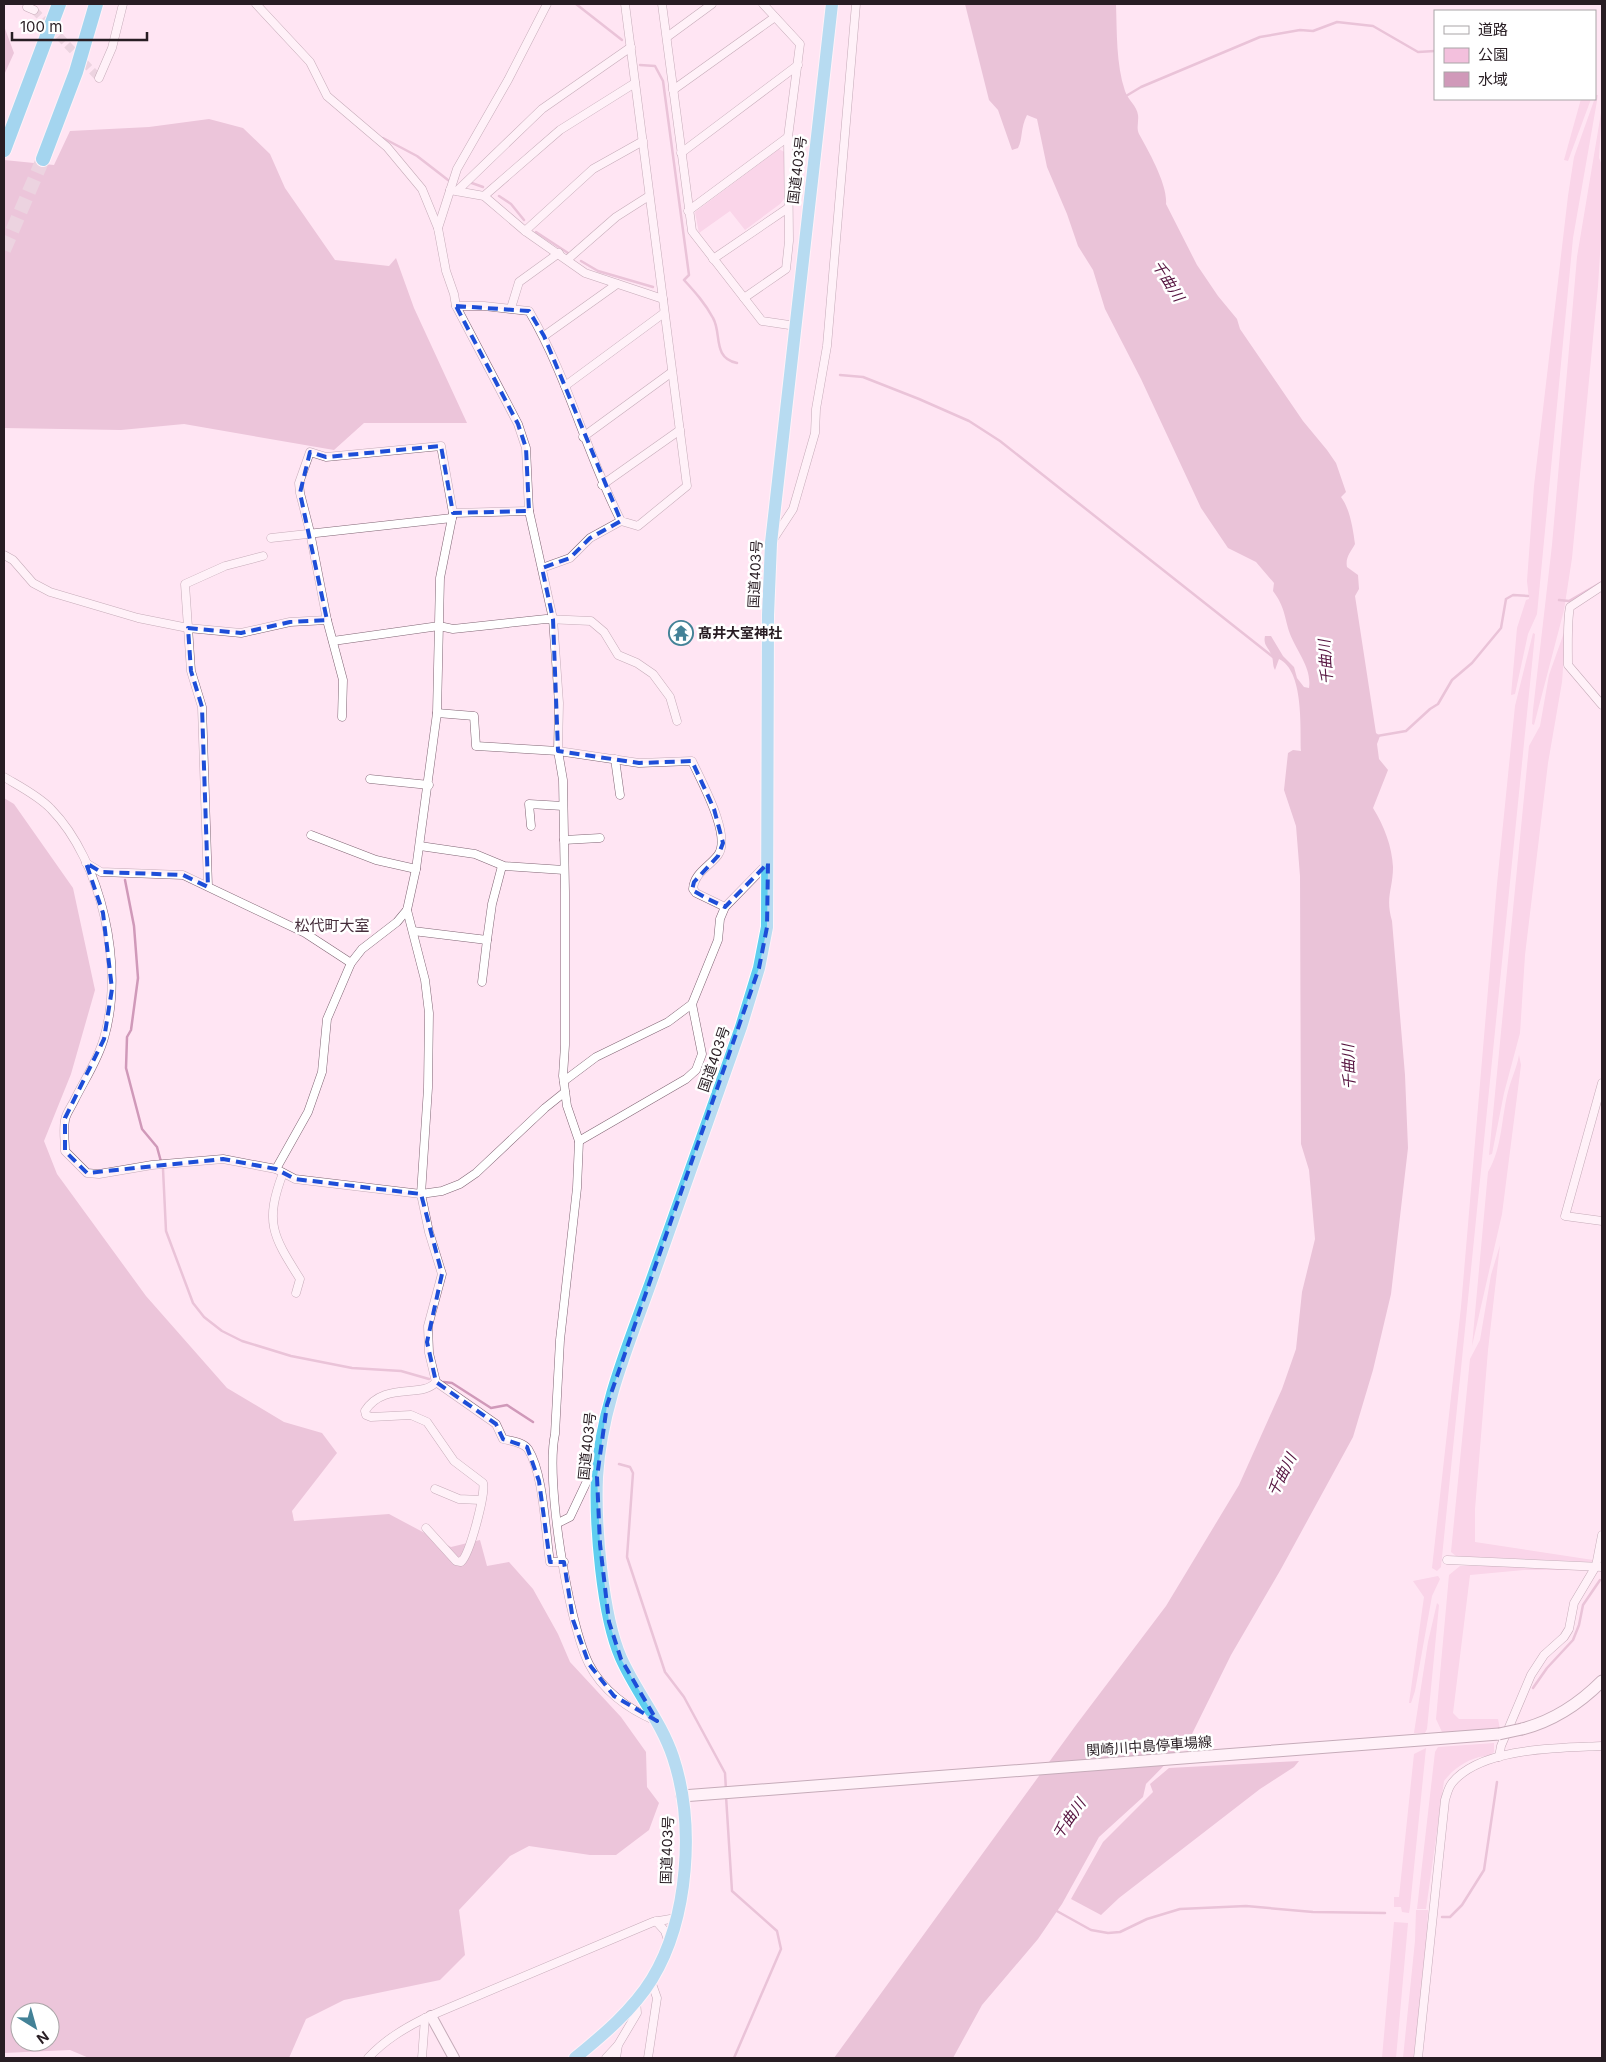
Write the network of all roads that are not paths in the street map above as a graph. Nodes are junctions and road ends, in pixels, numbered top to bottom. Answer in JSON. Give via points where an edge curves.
{"nodes":[{"id":1,"x":59,"y":4,"type":"edge"},
{"id":2,"x":96,"y":4,"type":"edge"},
{"id":3,"x":123,"y":4,"type":"edge"},
{"id":4,"x":256,"y":4,"type":"edge"},
{"id":5,"x":547,"y":4,"type":"edge"},
{"id":6,"x":625,"y":4,"type":"edge"},
{"id":7,"x":662,"y":4,"type":"edge"},
{"id":8,"x":712,"y":4,"type":"edge"},
{"id":9,"x":763,"y":4,"type":"edge"},
{"id":10,"x":856,"y":4,"type":"edge"},
{"id":11,"x":832,"y":5,"type":"edge"},
{"id":12,"x":775,"y":17,"type":"junction"},
{"id":13,"x":666,"y":37,"type":"junction"},
{"id":14,"x":631,"y":48,"type":"junction"},
{"id":15,"x":798,"y":65,"type":"junction"},
{"id":16,"x":99,"y":78,"type":"dead end"},
{"id":17,"x":635,"y":83,"type":"junction"},
{"id":18,"x":673,"y":90,"type":"junction"},
{"id":19,"x":788,"y":137,"type":"junction"},
{"id":20,"x":643,"y":141,"type":"junction"},
{"id":21,"x":4,"y":150,"type":"edge"},
{"id":22,"x":681,"y":153,"type":"junction"},
{"id":23,"x":43,"y":159,"type":"tunnel mouth"},
{"id":24,"x":453,"y":190,"type":"junction"},
{"id":25,"x":484,"y":196,"type":"junction"},
{"id":26,"x":649,"y":196,"type":"junction"},
{"id":27,"x":788,"y":208,"type":"junction"},
{"id":28,"x":688,"y":211,"type":"junction"},
{"id":29,"x":438,"y":228,"type":"junction"},
{"id":30,"x":525,"y":231,"type":"junction"},
{"id":31,"x":559,"y":253,"type":"junction"},
{"id":32,"x":568,"y":259,"type":"junction"},
{"id":33,"x":714,"y":259,"type":"junction"},
{"id":34,"x":617,"y":284,"type":"junction"},
{"id":35,"x":744,"y":298,"type":"junction"},
{"id":36,"x":662,"y":299,"type":"junction"},
{"id":37,"x":456,"y":306,"type":"junction"},
{"id":38,"x":511,"y":308,"type":"junction"},
{"id":39,"x":664,"y":313,"type":"junction"},
{"id":40,"x":796,"y":326,"type":"junction"},
{"id":41,"x":544,"y":336,"type":"junction"},
{"id":42,"x":672,"y":372,"type":"junction"},
{"id":43,"x":565,"y":386,"type":"junction"},
{"id":44,"x":680,"y":430,"type":"junction"},
{"id":45,"x":583,"y":437,"type":"junction"},
{"id":46,"x":602,"y":485,"type":"junction"},
{"id":47,"x":529,"y":511,"type":"junction"},
{"id":48,"x":452,"y":516,"type":"junction"},
{"id":49,"x":621,"y":521,"type":"junction"},
{"id":50,"x":310,"y":532,"type":"junction"},
{"id":51,"x":271,"y":538,"type":"dead end"},
{"id":52,"x":771,"y":543,"type":"junction"},
{"id":53,"x":4,"y":555,"type":"edge"},
{"id":54,"x":263,"y":556,"type":"dead end"},
{"id":55,"x":542,"y":568,"type":"junction"},
{"id":56,"x":1602,"y":586,"type":"edge"},
{"id":57,"x":553,"y":619,"type":"junction"},
{"id":58,"x":327,"y":620,"type":"junction"},
{"id":59,"x":439,"y":626,"type":"junction"},
{"id":60,"x":188,"y":628,"type":"junction"},
{"id":61,"x":334,"y":641,"type":"junction"},
{"id":62,"x":1602,"y":705,"type":"edge"},
{"id":63,"x":438,"y":713,"type":"junction"},
{"id":64,"x":342,"y":717,"type":"dead end"},
{"id":65,"x":677,"y":721,"type":"dead end"},
{"id":66,"x":558,"y":751,"type":"junction"},
{"id":67,"x":615,"y":759,"type":"junction"},
{"id":68,"x":4,"y":777,"type":"edge"},
{"id":69,"x":370,"y":779,"type":"dead end"},
{"id":70,"x":429,"y":785,"type":"junction"},
{"id":71,"x":620,"y":795,"type":"dead end"},
{"id":72,"x":563,"y":806,"type":"junction"},
{"id":73,"x":531,"y":826,"type":"dead end"},
{"id":74,"x":311,"y":835,"type":"dead end"},
{"id":75,"x":600,"y":838,"type":"dead end"},
{"id":76,"x":564,"y":840,"type":"junction"},
{"id":77,"x":420,"y":846,"type":"junction"},
{"id":78,"x":86,"y":863,"type":"junction"},
{"id":79,"x":768,"y":863,"type":"junction"},
{"id":80,"x":502,"y":866,"type":"junction"},
{"id":81,"x":416,"y":869,"type":"junction"},
{"id":82,"x":564,"y":870,"type":"junction"},
{"id":83,"x":208,"y":886,"type":"junction"},
{"id":84,"x":725,"y":907,"type":"junction"},
{"id":85,"x":407,"y":910,"type":"junction"},
{"id":86,"x":413,"y":931,"type":"junction"},
{"id":87,"x":486,"y":940,"type":"junction"},
{"id":88,"x":351,"y":963,"type":"junction"},
{"id":89,"x":482,"y":982,"type":"dead end"},
{"id":90,"x":692,"y":1004,"type":"junction"},
{"id":91,"x":564,"y":1081,"type":"junction"},
{"id":92,"x":1602,"y":1083,"type":"edge"},
{"id":93,"x":565,"y":1092,"type":"junction"},
{"id":94,"x":579,"y":1141,"type":"junction"},
{"id":95,"x":279,"y":1171,"type":"junction"},
{"id":96,"x":421,"y":1194,"type":"junction"},
{"id":97,"x":1602,"y":1221,"type":"edge"},
{"id":98,"x":296,"y":1293,"type":"dead end"},
{"id":99,"x":436,"y":1382,"type":"junction"},
{"id":100,"x":597,"y":1477,"type":"junction"},
{"id":101,"x":435,"y":1489,"type":"dead end"},
{"id":102,"x":480,"y":1500,"type":"junction"},
{"id":103,"x":558,"y":1523,"type":"junction"},
{"id":104,"x":426,"y":1528,"type":"dead end"},
{"id":105,"x":1602,"y":1534,"type":"edge"},
{"id":106,"x":1447,"y":1560,"type":"dead end"},
{"id":107,"x":564,"y":1562,"type":"junction"},
{"id":108,"x":1599,"y":1566,"type":"edge"},
{"id":109,"x":1602,"y":1681,"type":"edge"},
{"id":110,"x":657,"y":1720,"type":"junction"},
{"id":111,"x":1602,"y":1746,"type":"edge"},
{"id":112,"x":1500,"y":1757,"type":"junction"},
{"id":113,"x":682,"y":1796,"type":"junction"},
{"id":114,"x":676,"y":1918,"type":"junction"},
{"id":115,"x":656,"y":1921,"type":"junction"},
{"id":116,"x":669,"y":1945,"type":"junction"},
{"id":117,"x":651,"y":1981,"type":"junction"},
{"id":118,"x":636,"y":2000,"type":"junction"},
{"id":119,"x":428,"y":2017,"type":"junction"},
{"id":120,"x":618,"y":2045,"type":"junction"},
{"id":121,"x":368,"y":2058,"type":"edge"},
{"id":122,"x":422,"y":2058,"type":"edge"},
{"id":123,"x":454,"y":2058,"type":"edge"},
{"id":124,"x":575,"y":2058,"type":"edge"},
{"id":125,"x":606,"y":2058,"type":"edge"},
{"id":126,"x":616,"y":2058,"type":"edge"},
{"id":127,"x":648,"y":2058,"type":"edge"},
{"id":128,"x":1418,"y":2058,"type":"edge"}],
"edges":[{"from":1,"to":21,"type":"highway"},
{"from":2,"to":23,"type":"highway","via":[[76,72]]},
{"from":3,"to":16,"type":"street","via":[[112,48]]},
{"from":4,"to":29,"type":"street","via":[[310,62],[327,96],[410,172],[422,189]]},
{"from":5,"to":24,"type":"street","via":[[457,169]]},
{"from":6,"to":14,"type":"street"},
{"from":7,"to":13,"type":"street"},
{"from":8,"to":13,"type":"street"},
{"from":9,"to":12,"type":"street"},
{"from":10,"to":52,"type":"street","via":[[827,346],[816,410],[816,433],[793,509]]},
{"from":11,"to":40,"type":"highway","name":"国道403号"},
{"from":12,"to":15,"type":"street","via":[[800,44]]},
{"from":12,"to":18,"type":"street"},
{"from":13,"to":18,"type":"street"},
{"from":14,"to":17,"type":"street"},
{"from":14,"to":24,"type":"street","via":[[542,109]]},
{"from":15,"to":19,"type":"street"},
{"from":15,"to":22,"type":"street"},
{"from":17,"to":20,"type":"street"},
{"from":17,"to":25,"type":"street","via":[[560,130]]},
{"from":18,"to":22,"type":"street"},
{"from":19,"to":27,"type":"street"},
{"from":19,"to":28,"type":"street"},
{"from":20,"to":26,"type":"street"},
{"from":20,"to":30,"type":"street","via":[[593,169]]},
{"from":22,"to":28,"type":"street"},
{"from":24,"to":25,"type":"street"},
{"from":24,"to":29,"type":"street"},
{"from":25,"to":30,"type":"street"},
{"from":26,"to":32,"type":"street","via":[[616,217]]},
{"from":26,"to":36,"type":"street"},
{"from":27,"to":33,"type":"street"},
{"from":27,"to":35,"type":"street","via":[[786,268]]},
{"from":28,"to":33,"type":"street","via":[[692,230]]},
{"from":29,"to":37,"type":"street"},
{"from":30,"to":31,"type":"street"},
{"from":31,"to":32,"type":"street"},
{"from":31,"to":38,"type":"street","via":[[519,282]]},
{"from":32,"to":34,"type":"street","via":[[585,272]]},
{"from":33,"to":35,"type":"street"},
{"from":34,"to":36,"type":"street"},
{"from":34,"to":41,"type":"street"},
{"from":35,"to":40,"type":"street","via":[[762,320]]},
{"from":36,"to":39,"type":"street"},
{"from":37,"to":38,"type":"street"},
{"from":37,"to":47,"type":"street","via":[[518,424],[526,448]]},
{"from":38,"to":41,"type":"street","via":[[529,311]]},
{"from":39,"to":42,"type":"street"},
{"from":39,"to":43,"type":"street"},
{"from":40,"to":52,"type":"highway","name":"国道403号"},
{"from":41,"to":43,"type":"street"},
{"from":42,"to":44,"type":"street"},
{"from":42,"to":45,"type":"street"},
{"from":43,"to":45,"type":"street"},
{"from":44,"to":46,"type":"street"},
{"from":44,"to":49,"type":"street","via":[[687,486],[638,526]]},
{"from":45,"to":46,"type":"street"},
{"from":46,"to":49,"type":"street"},
{"from":47,"to":48,"type":"street"},
{"from":47,"to":55,"type":"street"},
{"from":48,"to":50,"type":"street","via":[[379,527]]},
{"from":48,"to":50,"type":"street","via":[[440,446],[326,457],[310,452],[299,483]]},
{"from":48,"to":59,"type":"street","via":[[440,578]]},
{"from":49,"to":55,"type":"street","via":[[590,538],[570,558]]},
{"from":50,"to":51,"type":"street"},
{"from":50,"to":58,"type":"street"},
{"from":52,"to":79,"type":"highway","name":"国道403号"},
{"from":53,"to":60,"type":"street","via":[[13,560],[33,583],[50,592],[138,618]]},
{"from":54,"to":60,"type":"street","via":[[225,566],[186,584]]},
{"from":55,"to":57,"type":"street"},
{"from":56,"to":62,"type":"street","via":[[1570,606],[1568,617],[1568,665]]},
{"from":57,"to":59,"type":"street","via":[[453,629]]},
{"from":57,"to":65,"type":"street","via":[[591,621],[604,632],[618,655],[653,674],[670,697]]},
{"from":57,"to":66,"type":"street","via":[[559,703]]},
{"from":58,"to":60,"type":"street","via":[[290,622],[241,633]]},
{"from":58,"to":61,"type":"street"},
{"from":59,"to":61,"type":"street"},
{"from":59,"to":63,"type":"street"},
{"from":60,"to":83,"type":"street","via":[[191,671],[202,707]]},
{"from":61,"to":64,"type":"street","via":[[342,680]]},
{"from":63,"to":66,"type":"street","via":[[474,716],[476,746]]},
{"from":63,"to":70,"type":"street"},
{"from":66,"to":67,"type":"street"},
{"from":66,"to":72,"type":"street"},
{"from":67,"to":71,"type":"street"},
{"from":67,"to":84,"type":"street","via":[[639,763],[692,761],[714,809],[723,843],[718,856],[695,878],[693,889]]},
{"from":68,"to":78,"type":"street","via":[[51,808],[79,845]]},
{"from":69,"to":70,"type":"street"},
{"from":70,"to":77,"type":"street"},
{"from":72,"to":73,"type":"street","via":[[529,804]]},
{"from":72,"to":76,"type":"street"},
{"from":74,"to":81,"type":"street","via":[[376,860]]},
{"from":75,"to":76,"type":"street"},
{"from":76,"to":82,"type":"street"},
{"from":77,"to":80,"type":"street","via":[[475,854]]},
{"from":77,"to":81,"type":"street"},
{"from":78,"to":83,"type":"street","via":[[101,872],[183,875]]},
{"from":78,"to":95,"type":"street","via":[[97,885],[103,913],[112,989],[104,1039],[65,1118],[65,1151],[87,1173],[223,1159]]},
{"from":79,"to":84,"type":"street"},
{"from":79,"to":100,"type":"highway","name":"国道403号","via":[[767,927],[759,968],[607,1405]]},
{"from":80,"to":82,"type":"street"},
{"from":80,"to":87,"type":"street"},
{"from":81,"to":85,"type":"street"},
{"from":82,"to":91,"type":"street"},
{"from":83,"to":88,"type":"street","via":[[305,933]]},
{"from":84,"to":90,"type":"street","via":[[718,940]]},
{"from":85,"to":86,"type":"street"},
{"from":85,"to":88,"type":"street","via":[[397,922],[362,949]]},
{"from":86,"to":87,"type":"street"},
{"from":86,"to":96,"type":"street","via":[[429,1013]]},
{"from":87,"to":89,"type":"street"},
{"from":88,"to":95,"type":"street","via":[[327,1019],[322,1072],[308,1112]]},
{"from":90,"to":91,"type":"street","via":[[668,1022],[596,1057]]},
{"from":90,"to":94,"type":"street","via":[[702,1054],[696,1070],[686,1079]]},
{"from":91,"to":93,"type":"street"},
{"from":92,"to":97,"type":"street","via":[[1564,1216]]},
{"from":93,"to":94,"type":"street"},
{"from":93,"to":96,"type":"street","via":[[476,1173],[442,1191]]},
{"from":94,"to":103,"type":"street","via":[[552,1448]]},
{"from":95,"to":96,"type":"street","via":[[295,1179]]},
{"from":95,"to":98,"type":"street","via":[[272,1224],[278,1244],[300,1279]]},
{"from":96,"to":99,"type":"street","via":[[442,1274],[427,1342]]},
{"from":99,"to":102,"type":"street","via":[[425,1388],[380,1396],[365,1412],[366,1415],[379,1418],[411,1414],[427,1422],[454,1460],[483,1483]]},
{"from":99,"to":107,"type":"street","via":[[496,1424],[503,1439],[527,1447],[539,1481],[550,1562]]},
{"from":100,"to":103,"type":"street","via":[[587,1481],[570,1517]]},
{"from":100,"to":110,"type":"highway","name":"国道403号","via":[[600,1544],[609,1622],[621,1659]]},
{"from":101,"to":102,"type":"street","via":[[459,1499]]},
{"from":102,"to":104,"type":"street","via":[[472,1544],[461,1562],[456,1562]]},
{"from":103,"to":107,"type":"street"},
{"from":105,"to":108,"type":"street"},
{"from":106,"to":108,"type":"street"},
{"from":107,"to":110,"type":"street","via":[[574,1620],[589,1664],[614,1696],[638,1713]]},
{"from":108,"to":112,"type":"street","via":[[1574,1603],[1569,1629],[1564,1637],[1544,1654],[1530,1675],[1501,1746]]},
{"from":109,"to":113,"type":"main road","name":"関崎川中島停車場線","bridge":true,"via":[[1547,1722],[1499,1734]]},
{"from":110,"to":113,"type":"highway","name":"国道403号","via":[[673,1756]]},
{"from":111,"to":112,"type":"street","via":[[1541,1749]]},
{"from":112,"to":128,"type":"street","via":[[1465,1771],[1448,1789]]},
{"from":113,"to":114,"type":"highway","name":"国道403号","via":[[684,1862]]},
{"from":114,"to":115,"type":"street"},
{"from":114,"to":116,"type":"highway","name":"国道403号"},
{"from":115,"to":116,"type":"street","via":[[665,1931]]},
{"from":115,"to":119,"type":"street"},
{"from":116,"to":117,"type":"highway","name":"国道403号"},
{"from":117,"to":118,"type":"highway","name":"国道403号"},
{"from":117,"to":127,"type":"street","via":[[657,1998]]},
{"from":118,"to":120,"type":"street","via":[[637,2013]]},
{"from":118,"to":124,"type":"highway","name":"国道403号","via":[[602,2036]]},
{"from":119,"to":121,"type":"street","via":[[402,2029]]},
{"from":119,"to":122,"type":"street"},
{"from":119,"to":123,"type":"street"},
{"from":120,"to":125,"type":"street"},
{"from":120,"to":126,"type":"street"}]}
